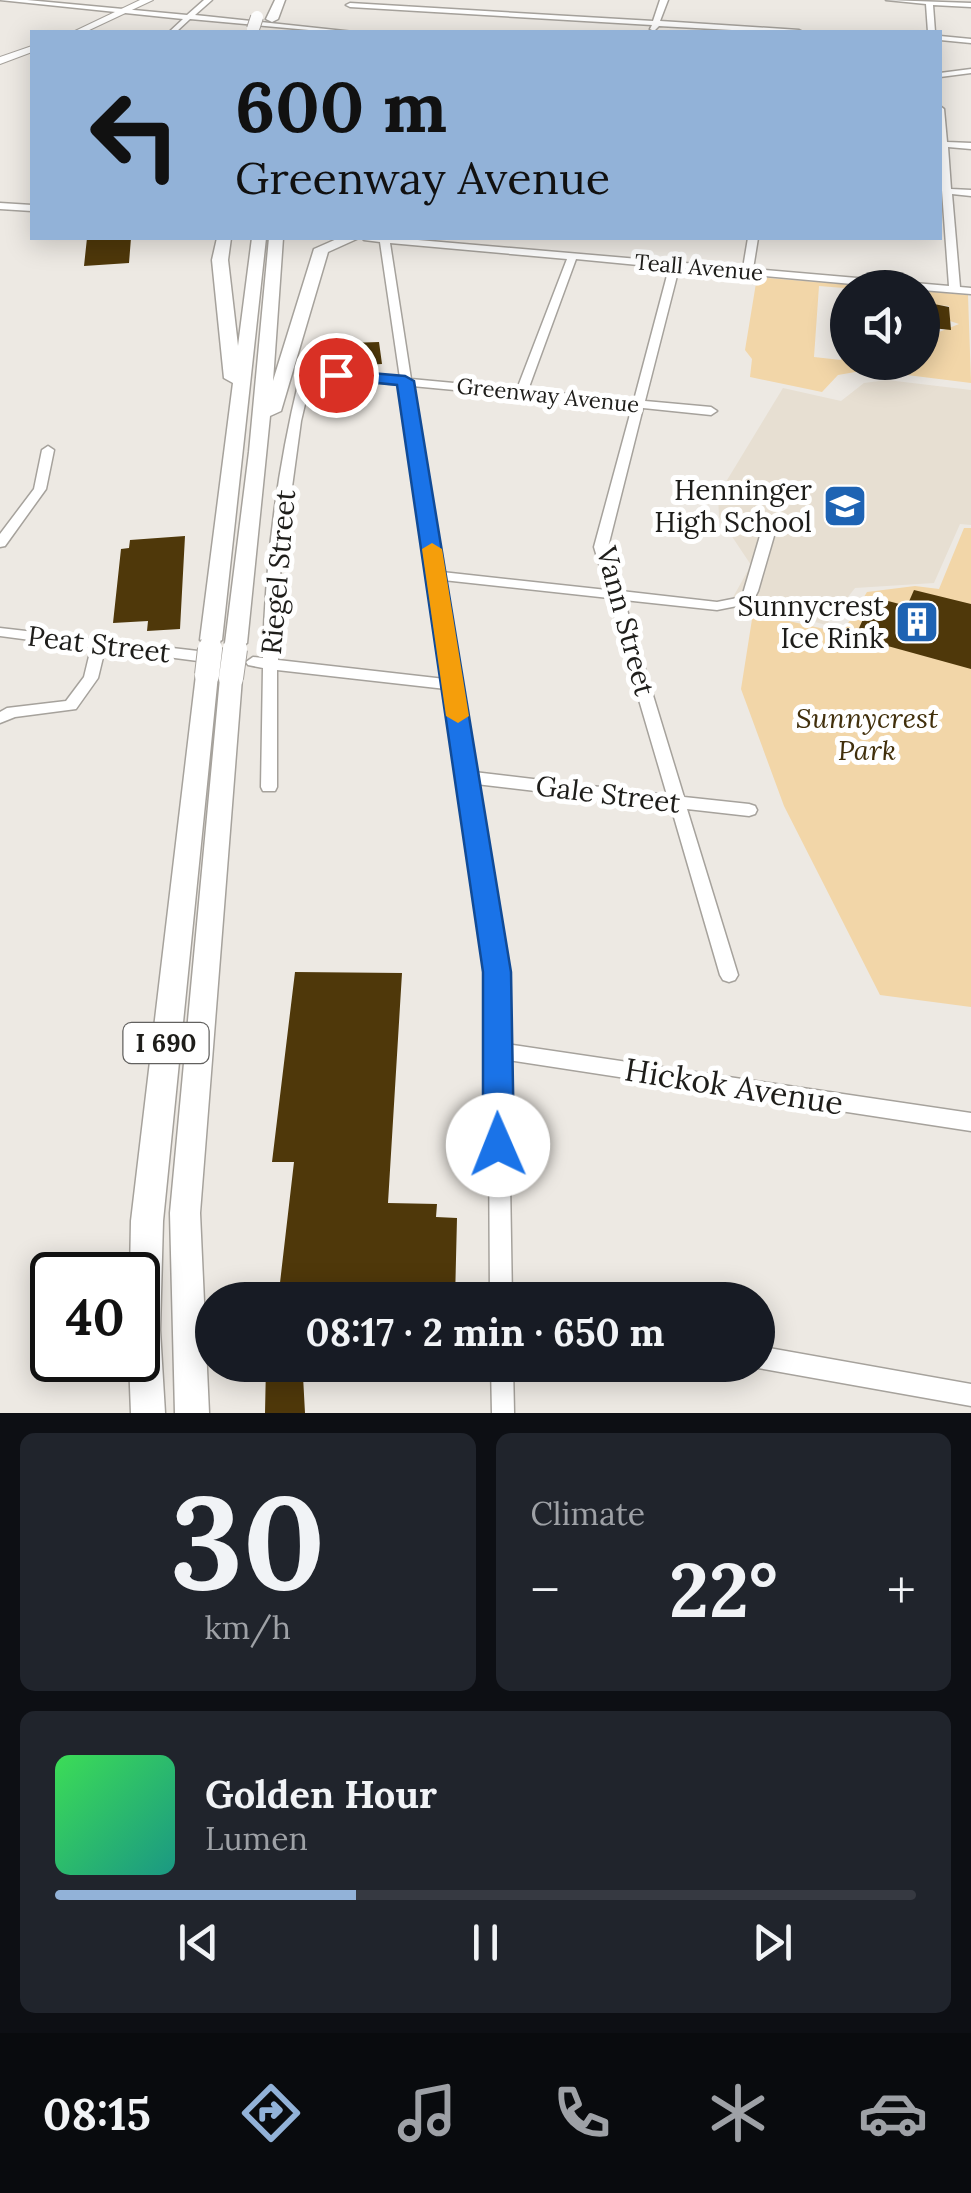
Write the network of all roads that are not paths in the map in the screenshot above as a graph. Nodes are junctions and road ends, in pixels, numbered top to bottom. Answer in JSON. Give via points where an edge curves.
{"nodes":[{"id":1,"x":7,"y":0,"type":"edge"},
{"id":2,"x":116,"y":0,"type":"edge"},
{"id":3,"x":148,"y":0,"type":"edge"},
{"id":4,"x":208,"y":0,"type":"edge"},
{"id":5,"x":266,"y":0,"type":"edge"},
{"id":6,"x":280,"y":0,"type":"edge"},
{"id":7,"x":664,"y":0,"type":"edge"},
{"id":8,"x":890,"y":0,"type":"edge"},
{"id":9,"x":929,"y":1,"type":"edge"},
{"id":10,"x":350,"y":2,"type":"edge"},
{"id":11,"x":971,"y":5,"type":"edge"},
{"id":12,"x":0,"y":8,"type":"edge"},
{"id":13,"x":104,"y":9,"type":"junction"},
{"id":14,"x":127,"y":11,"type":"junction"},
{"id":15,"x":188,"y":17,"type":"junction"},
{"id":16,"x":254,"y":26,"type":"edge"},
{"id":17,"x":270,"y":27,"type":"edge"},
{"id":18,"x":654,"y":28,"type":"edge"},
{"id":19,"x":83,"y":30,"type":"edge"},
{"id":20,"x":174,"y":30,"type":"edge"},
{"id":21,"x":330,"y":30,"type":"edge"},
{"id":22,"x":352,"y":30,"type":"edge"},
{"id":23,"x":726,"y":30,"type":"edge"},
{"id":24,"x":931,"y":30,"type":"edge"},
{"id":25,"x":942,"y":38,"type":"edge"},
{"id":26,"x":971,"y":41,"type":"edge"},
{"id":27,"x":30,"y":50,"type":"edge"},
{"id":28,"x":0,"y":61,"type":"edge"},
{"id":29,"x":971,"y":71,"type":"edge"},
{"id":30,"x":942,"y":75,"type":"edge"},
{"id":31,"x":942,"y":126,"type":"edge"},
{"id":32,"x":944,"y":144,"type":"junction"},
{"id":33,"x":971,"y":146,"type":"edge"},
{"id":34,"x":942,"y":162,"type":"edge"},
{"id":35,"x":947,"y":191,"type":"junction"},
{"id":36,"x":971,"y":192,"type":"edge"},
{"id":37,"x":0,"y":206,"type":"edge"},
{"id":38,"x":30,"y":208,"type":"edge"},
{"id":39,"x":945,"y":226,"type":"edge"},
{"id":40,"x":221,"y":240,"type":"edge"},
{"id":41,"x":267,"y":240,"type":"edge"},
{"id":42,"x":308,"y":240,"type":"edge"},
{"id":43,"x":346,"y":240,"type":"edge"},
{"id":44,"x":384,"y":240,"type":"edge"},
{"id":45,"x":405,"y":240,"type":"edge"},
{"id":46,"x":586,"y":240,"type":"edge"},
{"id":47,"x":753,"y":240,"type":"edge"},
{"id":48,"x":577,"y":256,"type":"junction"},
{"id":49,"x":675,"y":265,"type":"junction"},
{"id":50,"x":748,"y":271,"type":"junction"},
{"id":51,"x":309,"y":279,"type":"junction"},
{"id":52,"x":955,"y":290,"type":"junction"},
{"id":53,"x":971,"y":291,"type":"edge"},
{"id":54,"x":324,"y":374,"type":"joint"},
{"id":55,"x":405,"y":381,"type":"junction"},
{"id":56,"x":522,"y":392,"type":"junction"},
{"id":57,"x":638,"y":404,"type":"junction"},
{"id":58,"x":711,"y":412,"type":"dead end"},
{"id":59,"x":234,"y":434,"type":"junction"},
{"id":60,"x":48,"y":450,"type":"dead end"},
{"id":61,"x":258,"y":452,"type":"junction"},
{"id":62,"x":769,"y":529,"type":"dead end"},
{"id":63,"x":0,"y":543,"type":"edge"},
{"id":64,"x":436,"y":575,"type":"junction"},
{"id":65,"x":618,"y":595,"type":"junction"},
{"id":66,"x":0,"y":632,"type":"edge"},
{"id":67,"x":99,"y":644,"type":"junction"},
{"id":68,"x":220,"y":662,"type":"junction"},
{"id":69,"x":270,"y":664,"type":"junction"},
{"id":70,"x":453,"y":685,"type":"junction"},
{"id":71,"x":0,"y":718,"type":"edge"},
{"id":72,"x":467,"y":778,"type":"junction"},
{"id":73,"x":269,"y":787,"type":"dead end"},
{"id":74,"x":676,"y":802,"type":"junction"},
{"id":75,"x":749,"y":810,"type":"dead end"},
{"id":76,"x":729,"y":974,"type":"dead end"},
{"id":77,"x":498,"y":1051,"type":"junction"},
{"id":78,"x":971,"y":1122,"type":"edge"},
{"id":79,"x":501,"y":1282,"type":"edge"},
{"id":80,"x":775,"y":1360,"type":"edge"},
{"id":81,"x":502,"y":1382,"type":"edge"},
{"id":82,"x":971,"y":1394,"type":"edge"},
{"id":83,"x":148,"y":1413,"type":"edge"},
{"id":84,"x":192,"y":1413,"type":"edge"},
{"id":85,"x":503,"y":1413,"type":"edge"}],
"edges":[{"from":1,"to":12,"type":"street"},
{"from":1,"to":13,"type":"street"},
{"from":2,"to":13,"type":"street"},
{"from":3,"to":14,"type":"main road"},
{"from":4,"to":15,"type":"street"},
{"from":5,"to":16,"type":"highway"},
{"from":6,"to":17,"type":"highway"},
{"from":7,"to":18,"type":"street"},
{"from":8,"to":9,"type":"street"},
{"from":9,"to":11,"type":"street"},
{"from":9,"to":24,"type":"street"},
{"from":10,"to":18,"type":"street"},
{"from":10,"to":22,"type":"street"},
{"from":13,"to":14,"type":"street"},
{"from":14,"to":15,"type":"street"},
{"from":14,"to":19,"type":"main road"},
{"from":15,"to":20,"type":"street"},
{"from":15,"to":21,"type":"street"},
{"from":18,"to":23,"type":"street"},
{"from":25,"to":26,"type":"street"},
{"from":27,"to":28,"type":"main road"},
{"from":29,"to":30,"type":"street"},
{"from":31,"to":32,"type":"street"},
{"from":32,"to":33,"type":"street"},
{"from":32,"to":34,"type":"street"},
{"from":34,"to":35,"type":"street"},
{"from":35,"to":36,"type":"street"},
{"from":35,"to":39,"type":"street"},
{"from":37,"to":38,"type":"street"},
{"from":39,"to":52,"type":"street"},
{"from":40,"to":59,"type":"highway"},
{"from":41,"to":59,"type":"highway","number":"I 690"},
{"from":41,"to":61,"type":"highway","number":"I 690"},
{"from":42,"to":51,"type":"highway"},
{"from":43,"to":51,"type":"highway","via":[[321,249]]},
{"from":44,"to":55,"type":"street"},
{"from":45,"to":48,"type":"street","name":"Teall Avenue"},
{"from":46,"to":48,"type":"street"},
{"from":47,"to":50,"type":"street"},
{"from":48,"to":49,"type":"street","name":"Teall Avenue"},
{"from":48,"to":56,"type":"street"},
{"from":49,"to":50,"type":"street","name":"Teall Avenue"},
{"from":49,"to":57,"type":"street","name":"Vann Street"},
{"from":50,"to":52,"type":"street","name":"Teall Avenue"},
{"from":51,"to":61,"type":"highway"},
{"from":52,"to":53,"type":"street","name":"Teall Avenue"},
{"from":54,"to":55,"type":"street","name":"Greenway Avenue"},
{"from":54,"to":69,"type":"street","name":"Riegel Street","via":[[305,380],[295,421],[275,553]]},
{"from":55,"to":56,"type":"street","name":"Greenway Avenue"},
{"from":55,"to":64,"type":"street"},
{"from":56,"to":57,"type":"street","name":"Greenway Avenue"},
{"from":57,"to":58,"type":"street","name":"Greenway Avenue"},
{"from":57,"to":65,"type":"street","name":"Vann Street","via":[[601,547]]},
{"from":59,"to":68,"type":"highway","number":"I 690"},
{"from":60,"to":63,"type":"street","via":[[40,488]]},
{"from":61,"to":68,"type":"highway","number":"I 690","bridge":true,"via":[[236,643]]},
{"from":62,"to":65,"type":"street","via":[[743,603]]},
{"from":64,"to":65,"type":"street"},
{"from":64,"to":70,"type":"street"},
{"from":65,"to":74,"type":"street","name":"Vann Street"},
{"from":66,"to":67,"type":"street","name":"Peat Street"},
{"from":67,"to":68,"type":"street","name":"Peat Street"},
{"from":67,"to":71,"type":"street","via":[[90,678],[71,705]]},
{"from":68,"to":69,"type":"street","name":"Peat Street"},
{"from":68,"to":83,"type":"highway","number":"I 690","via":[[147,1221]]},
{"from":68,"to":84,"type":"highway","number":"I 690","via":[[185,1213]]},
{"from":69,"to":70,"type":"street","name":"Peat Street"},
{"from":69,"to":73,"type":"street","name":"Riegel Street"},
{"from":70,"to":72,"type":"street"},
{"from":72,"to":74,"type":"street","name":"Gale Street"},
{"from":72,"to":77,"type":"street","via":[[497,972]]},
{"from":74,"to":75,"type":"street","name":"Gale Street"},
{"from":74,"to":76,"type":"street","name":"Vann Street"},
{"from":77,"to":78,"type":"street","name":"Hickok Avenue"},
{"from":77,"to":79,"type":"street"},
{"from":80,"to":82,"type":"street"},
{"from":81,"to":85,"type":"street"}]}
